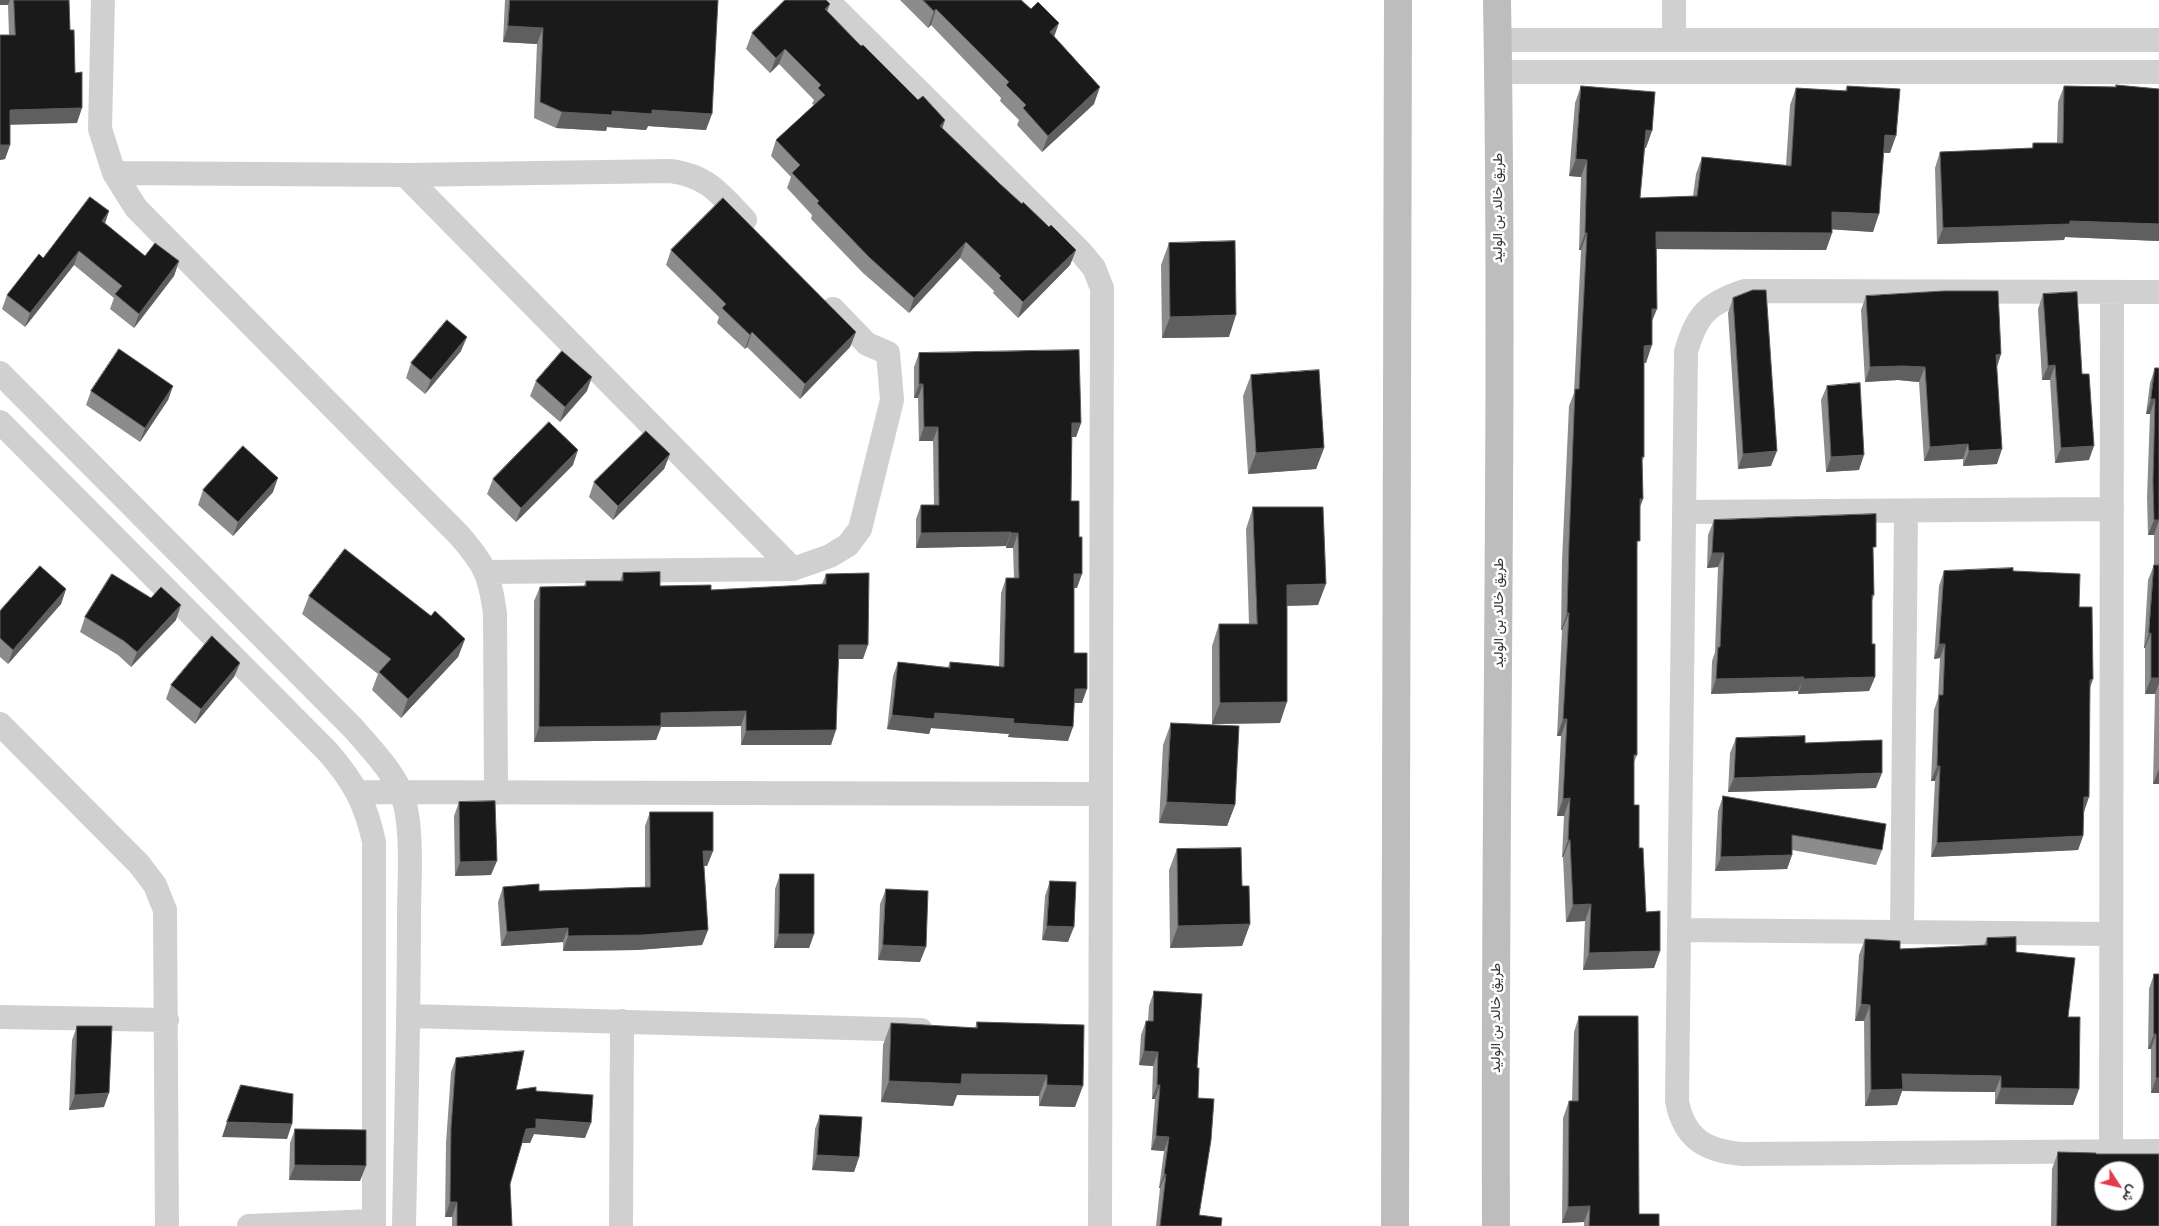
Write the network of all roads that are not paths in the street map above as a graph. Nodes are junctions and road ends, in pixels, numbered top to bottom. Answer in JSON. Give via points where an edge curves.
{"nodes":[{"id":1,"x":103,"y":0,"type":"edge"},
{"id":2,"x":827,"y":0,"type":"edge"},
{"id":3,"x":1398,"y":0,"type":"edge"},
{"id":4,"x":1497,"y":0,"type":"edge"},
{"id":5,"x":1674,"y":0,"type":"edge"},
{"id":6,"x":1498,"y":40,"type":"junction"},
{"id":7,"x":1674,"y":40,"type":"junction"},
{"id":8,"x":2159,"y":40,"type":"edge"},
{"id":9,"x":1498,"y":72,"type":"junction"},
{"id":10,"x":2159,"y":72,"type":"edge"},
{"id":11,"x":114,"y":172,"type":"junction"},
{"id":12,"x":405,"y":175,"type":"junction"},
{"id":13,"x":757,"y":232,"type":"edge"},
{"id":14,"x":2112,"y":292,"type":"junction"},
{"id":15,"x":2159,"y":292,"type":"edge"},
{"id":16,"x":819,"y":295,"type":"edge"},
{"id":17,"x":0,"y":373,"type":"edge"},
{"id":18,"x":0,"y":422,"type":"edge"},
{"id":19,"x":2112,"y":509,"type":"junction"},
{"id":20,"x":1906,"y":511,"type":"junction"},
{"id":21,"x":1684,"y":512,"type":"junction"},
{"id":22,"x":793,"y":569,"type":"junction"},
{"id":23,"x":486,"y":572,"type":"junction"},
{"id":24,"x":0,"y":724,"type":"edge"},
{"id":25,"x":358,"y":792,"type":"junction"},
{"id":26,"x":401,"y":793,"type":"junction"},
{"id":27,"x":496,"y":793,"type":"junction"},
{"id":28,"x":1100,"y":794,"type":"junction"},
{"id":29,"x":1679,"y":930,"type":"junction"},
{"id":30,"x":1902,"y":932,"type":"junction"},
{"id":31,"x":2111,"y":934,"type":"junction"},
{"id":32,"x":409,"y":1016,"type":"junction"},
{"id":33,"x":0,"y":1017,"type":"edge"},
{"id":34,"x":167,"y":1020,"type":"junction"},
{"id":35,"x":622,"y":1021,"type":"junction"},
{"id":36,"x":942,"y":1030,"type":"edge"},
{"id":37,"x":2159,"y":1151,"type":"edge"},
{"id":38,"x":2111,"y":1152,"type":"junction"},
{"id":39,"x":374,"y":1223,"type":"edge"},
{"id":40,"x":167,"y":1226,"type":"edge"},
{"id":41,"x":249,"y":1226,"type":"edge"},
{"id":42,"x":404,"y":1226,"type":"edge"},
{"id":43,"x":621,"y":1226,"type":"edge"},
{"id":44,"x":1100,"y":1226,"type":"edge"},
{"id":45,"x":1395,"y":1226,"type":"edge"},
{"id":46,"x":1496,"y":1226,"type":"edge"}],
"edges":[{"from":1,"to":11,"type":"street","via":[[100,129]]},
{"from":2,"to":28,"type":"street","via":[[1080,250],[1094,268],[1102,288]]},
{"from":3,"to":45,"type":"street"},
{"from":4,"to":6,"type":"street","name":"طريق خالد بن الوليد"},
{"from":5,"to":7,"type":"street"},
{"from":6,"to":7,"type":"street"},
{"from":6,"to":9,"type":"street","name":"طريق خالد بن الوليد"},
{"from":7,"to":8,"type":"street"},
{"from":9,"to":10,"type":"street"},
{"from":9,"to":46,"type":"street","name":"طريق خالد بن الوليد"},
{"from":11,"to":12,"type":"street"},
{"from":11,"to":23,"type":"street","via":[[136,208],[459,536]]},
{"from":12,"to":13,"type":"street","via":[[671,171],[706,181]]},
{"from":12,"to":22,"type":"street"},
{"from":14,"to":15,"type":"street"},
{"from":14,"to":19,"type":"street"},
{"from":14,"to":21,"type":"street","via":[[1745,291],[1723,298],[1705,312],[1692,330],[1686,352]]},
{"from":16,"to":22,"type":"street","via":[[867,344],[888,352],[892,400],[860,529],[848,545],[830,556]]},
{"from":17,"to":26,"type":"street","via":[[354,729],[384,762]]},
{"from":18,"to":25,"type":"street","via":[[328,752]]},
{"from":19,"to":20,"type":"street"},
{"from":19,"to":31,"type":"street"},
{"from":20,"to":21,"type":"street"},
{"from":20,"to":30,"type":"street"},
{"from":21,"to":29,"type":"street"},
{"from":22,"to":23,"type":"street"},
{"from":23,"to":27,"type":"street","via":[[491,584],[494,614]]},
{"from":24,"to":34,"type":"street","via":[[139,864],[155,886],[165,910]]},
{"from":25,"to":26,"type":"street"},
{"from":25,"to":39,"type":"street","via":[[374,842]]},
{"from":26,"to":27,"type":"street"},
{"from":26,"to":32,"type":"street","via":[[408,839]]},
{"from":27,"to":28,"type":"street"},
{"from":28,"to":44,"type":"street","via":[[1090,1033]]},
{"from":29,"to":30,"type":"street"},
{"from":29,"to":38,"type":"street","via":[[1677,1100],[1680,1117],[1690,1134],[1705,1145],[1722,1152],[1742,1154]]},
{"from":30,"to":31,"type":"street"},
{"from":31,"to":38,"type":"street"},
{"from":32,"to":35,"type":"street"},
{"from":32,"to":42,"type":"street"},
{"from":33,"to":34,"type":"street"},
{"from":34,"to":40,"type":"street"},
{"from":35,"to":36,"type":"street"},
{"from":35,"to":43,"type":"street"},
{"from":37,"to":38,"type":"street"},
{"from":39,"to":41,"type":"street"}]}
